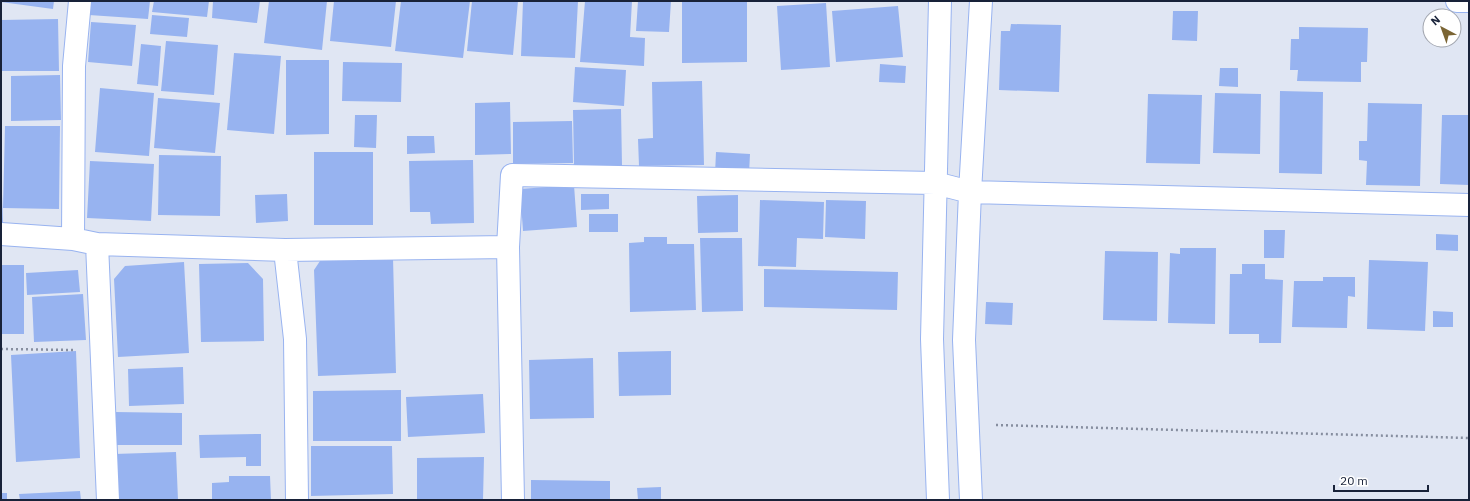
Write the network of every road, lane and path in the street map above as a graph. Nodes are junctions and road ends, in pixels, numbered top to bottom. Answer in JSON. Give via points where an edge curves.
{"nodes":[{"id":1,"x":80,"y":1,"type":"edge"},
{"id":2,"x":940,"y":1,"type":"edge"},
{"id":3,"x":981,"y":1,"type":"edge"},
{"id":4,"x":1457,"y":1,"type":"edge"},
{"id":5,"x":1469,"y":2,"type":"edge"},
{"id":6,"x":935,"y":183,"type":"junction"},
{"id":7,"x":970,"y":192,"type":"junction"},
{"id":8,"x":1469,"y":205,"type":"edge"},
{"id":9,"x":1,"y":234,"type":"edge"},
{"id":10,"x":73,"y":240,"type":"junction"},
{"id":11,"x":97,"y":244,"type":"junction"},
{"id":12,"x":508,"y":247,"type":"junction"},
{"id":13,"x":285,"y":250,"type":"junction"},
{"id":14,"x":1,"y":349,"type":"edge"},
{"id":15,"x":101,"y":350,"type":"junction"},
{"id":16,"x":967,"y":424,"type":"junction"},
{"id":17,"x":1469,"y":438,"type":"edge"},
{"id":18,"x":108,"y":500,"type":"edge"},
{"id":19,"x":297,"y":500,"type":"edge"},
{"id":20,"x":513,"y":500,"type":"edge"},
{"id":21,"x":938,"y":500,"type":"edge"},
{"id":22,"x":971,"y":500,"type":"edge"}],
"edges":[{"from":1,"to":10,"type":"street","via":[[74,66]]},
{"from":2,"to":6,"type":"street"},
{"from":3,"to":7,"type":"street"},
{"from":4,"to":5,"type":"street"},
{"from":6,"to":7,"type":"street"},
{"from":6,"to":12,"type":"street","via":[[512,176]]},
{"from":6,"to":21,"type":"street","via":[[932,339]]},
{"from":7,"to":8,"type":"street"},
{"from":7,"to":16,"type":"street","via":[[964,340]]},
{"from":9,"to":10,"type":"street"},
{"from":10,"to":11,"type":"street"},
{"from":11,"to":13,"type":"street"},
{"from":11,"to":15,"type":"street"},
{"from":12,"to":13,"type":"street"},
{"from":12,"to":20,"type":"street"},
{"from":13,"to":19,"type":"street","via":[[295,340]]},
{"from":14,"to":15,"type":"path"},
{"from":15,"to":18,"type":"street"},
{"from":16,"to":17,"type":"path"},
{"from":16,"to":22,"type":"street"}]}
